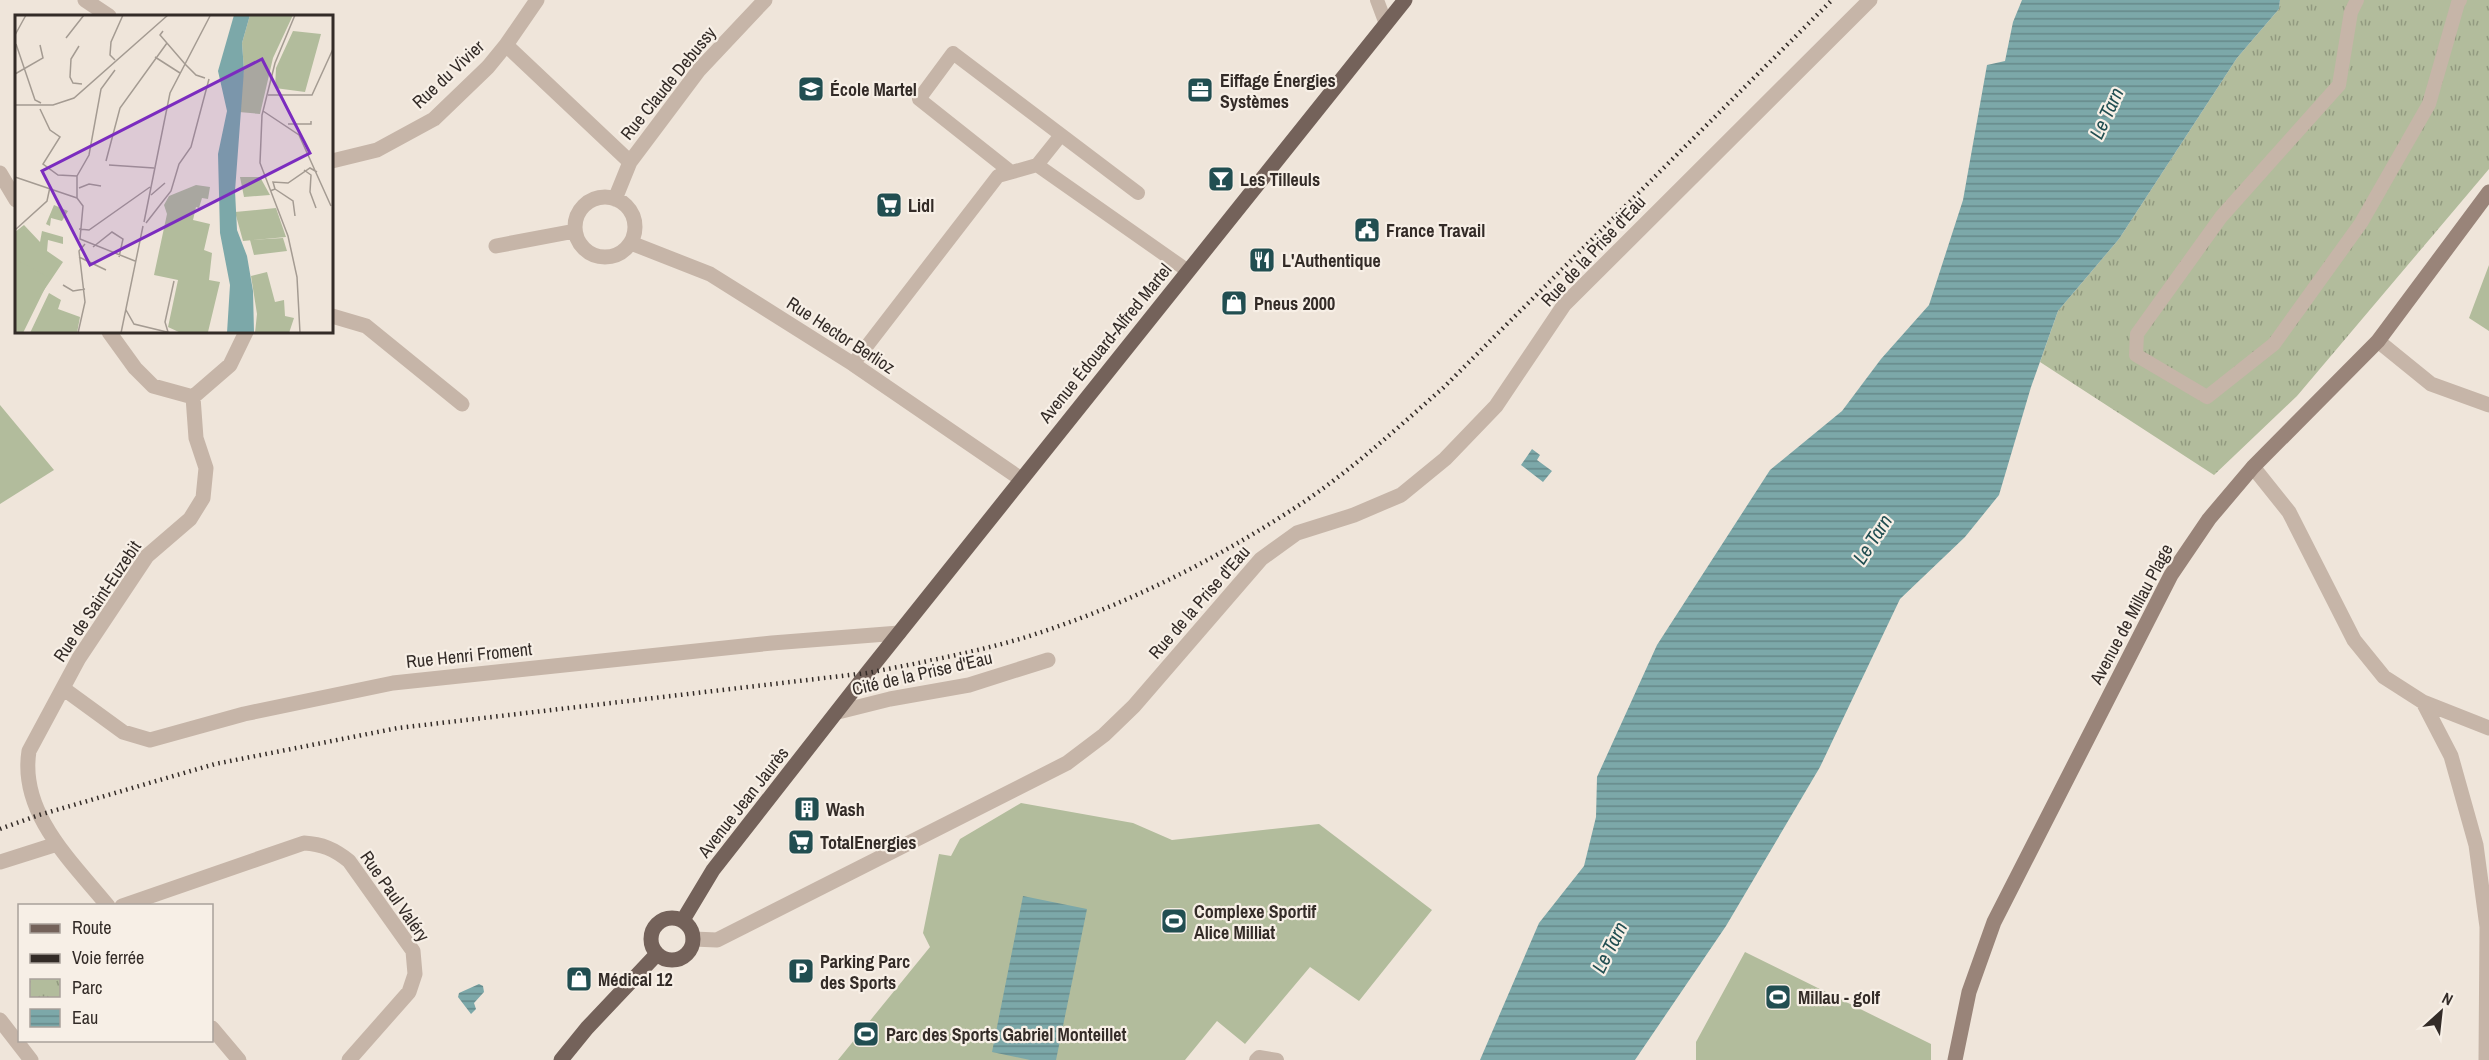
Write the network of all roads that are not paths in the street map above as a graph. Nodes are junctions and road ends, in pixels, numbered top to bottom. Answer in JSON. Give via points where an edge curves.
{"nodes":[{"id":1,"x":85,"y":0,"type":"edge"},
{"id":2,"x":537,"y":0,"type":"edge"},
{"id":3,"x":765,"y":0,"type":"edge"},
{"id":4,"x":1377,"y":0,"type":"edge"},
{"id":5,"x":1405,"y":0,"type":"edge"},
{"id":6,"x":1870,"y":0,"type":"edge"},
{"id":7,"x":2357,"y":0,"type":"edge"},
{"id":8,"x":2460,"y":0,"type":"edge"},
{"id":9,"x":108,"y":15,"type":"edge"},
{"id":10,"x":1386,"y":24,"type":"junction"},
{"id":11,"x":506,"y":45,"type":"junction"},
{"id":12,"x":1061,"y":135,"type":"junction"},
{"id":13,"x":333,"y":161,"type":"edge"},
{"id":14,"x":630,"y":162,"type":"junction"},
{"id":15,"x":1037,"y":165,"type":"junction"},
{"id":16,"x":1011,"y":172,"type":"junction"},
{"id":17,"x":0,"y":175,"type":"edge"},
{"id":18,"x":2489,"y":192,"type":"edge"},
{"id":19,"x":1138,"y":193,"type":"dead end"},
{"id":20,"x":15,"y":198,"type":"edge"},
{"id":21,"x":615,"y":199,"type":"junction"},
{"id":22,"x":574,"y":231,"type":"junction"},
{"id":23,"x":631,"y":243,"type":"junction"},
{"id":24,"x":496,"y":246,"type":"dead end"},
{"id":25,"x":1188,"y":271,"type":"junction"},
{"id":26,"x":333,"y":316,"type":"edge"},
{"id":27,"x":110,"y":333,"type":"edge"},
{"id":28,"x":246,"y":333,"type":"edge"},
{"id":29,"x":2379,"y":341,"type":"junction"},
{"id":30,"x":853,"y":364,"type":"junction"},
{"id":31,"x":193,"y":397,"type":"junction"},
{"id":32,"x":462,"y":404,"type":"dead end"},
{"id":33,"x":2489,"y":405,"type":"edge"},
{"id":34,"x":2253,"y":467,"type":"junction"},
{"id":35,"x":1021,"y":479,"type":"junction"},
{"id":36,"x":899,"y":633,"type":"junction"},
{"id":37,"x":1048,"y":660,"type":"dead end"},
{"id":38,"x":64,"y":689,"type":"junction"},
{"id":39,"x":2423,"y":702,"type":"junction"},
{"id":40,"x":838,"y":712,"type":"junction"},
{"id":41,"x":2489,"y":728,"type":"edge"},
{"id":42,"x":57,"y":844,"type":"junction"},
{"id":43,"x":0,"y":862,"type":"edge"},
{"id":44,"x":106,"y":904,"type":"edge"},
{"id":45,"x":128,"y":904,"type":"edge"},
{"id":46,"x":683,"y":920,"type":"junction"},
{"id":47,"x":693,"y":939,"type":"junction"},
{"id":48,"x":657,"y":954,"type":"junction"},
{"id":49,"x":0,"y":1020,"type":"edge"},
{"id":50,"x":213,"y":1029,"type":"edge"},
{"id":51,"x":31,"y":1060,"type":"edge"},
{"id":52,"x":238,"y":1060,"type":"edge"},
{"id":53,"x":349,"y":1060,"type":"edge"},
{"id":54,"x":561,"y":1060,"type":"edge"},
{"id":55,"x":1256,"y":1060,"type":"edge"},
{"id":56,"x":1276,"y":1060,"type":"edge"},
{"id":57,"x":1955,"y":1060,"type":"edge"},
{"id":58,"x":2486,"y":1060,"type":"edge"}],
"edges":[{"from":1,"to":9,"type":"street"},
{"from":2,"to":11,"type":"street","name":"Rue du Vivier"},
{"from":3,"to":14,"type":"street","name":"Rue Claude Debussy","via":[[699,70]]},
{"from":4,"to":10,"type":"lane"},
{"from":5,"to":10,"type":"main road","name":"Avenue Édouard-Alfred Martel"},
{"from":6,"to":47,"type":"street","name":"Rue de la Prise d'Eau","via":[[1564,305],[1496,406],[1445,459],[1401,495],[1297,533],[1261,559],[1134,706],[1104,735],[1067,764],[717,940]]},
{"from":7,"to":8,"type":"lane","via":[[2351,12],[2339,85],[2221,217],[2137,334],[2136,355],[2207,397],[2274,344],[2361,223],[2429,104]]},
{"from":10,"to":25,"type":"main road","name":"Avenue Édouard-Alfred Martel"},
{"from":11,"to":13,"type":"street","name":"Rue du Vivier","via":[[434,119],[377,150]]},
{"from":11,"to":14,"type":"street"},
{"from":12,"to":15,"type":"lane"},
{"from":12,"to":16,"type":"lane","via":[[953,53],[919,99]]},
{"from":12,"to":19,"type":"lane"},
{"from":14,"to":21,"type":"street","name":"Rue Claude Debussy"},
{"from":15,"to":16,"type":"lane"},
{"from":15,"to":25,"type":"lane"},
{"from":16,"to":30,"type":"lane","via":[[998,176]]},
{"from":17,"to":20,"type":"street"},
{"from":18,"to":29,"type":"street","name":"Avenue de Millau Plage"},
{"from":21,"to":22,"type":"street","via":[[605,197],[586,203],[575,221]]},
{"from":21,"to":23,"type":"street","via":[[629,209],[633,218]]},
{"from":22,"to":23,"type":"street","via":[[582,247],[598,257],[617,255]]},
{"from":22,"to":24,"type":"street"},
{"from":23,"to":30,"type":"street","name":"Rue Hector Berlioz","via":[[710,274]]},
{"from":25,"to":35,"type":"main road","name":"Avenue Édouard-Alfred Martel"},
{"from":26,"to":32,"type":"street","via":[[366,326]]},
{"from":27,"to":31,"type":"street","via":[[153,386]]},
{"from":28,"to":31,"type":"street","via":[[230,365]]},
{"from":29,"to":33,"type":"street","via":[[2431,384]]},
{"from":29,"to":34,"type":"street","name":"Avenue de Millau Plage"},
{"from":30,"to":35,"type":"street","name":"Rue Hector Berlioz"},
{"from":31,"to":38,"type":"street","name":"Rue de Saint-Euzebit","via":[[196,438],[206,468],[203,498],[190,519],[147,556],[79,658]]},
{"from":34,"to":39,"type":"street","via":[[2289,512],[2354,640],[2384,677]]},
{"from":34,"to":57,"type":"street","name":"Avenue de Millau Plage","via":[[2209,519],[2171,575],[1994,922],[1969,992]]},
{"from":35,"to":36,"type":"main road","name":"Avenue Édouard-Alfred Martel"},
{"from":36,"to":38,"type":"street","name":"Rue Henri Froment","via":[[393,683],[244,714],[150,740],[123,732]]},
{"from":36,"to":40,"type":"main road","name":"Avenue Édouard-Alfred Martel"},
{"from":37,"to":40,"type":"street","name":"Cité de la Prise d'Eau","via":[[969,685]]},
{"from":38,"to":42,"type":"street","name":"Rue de Saint-Euzebit","via":[[29,751],[26,767],[39,815]]},
{"from":39,"to":41,"type":"street"},
{"from":39,"to":58,"type":"street","via":[[2451,756],[2476,845],[2487,927]]},
{"from":40,"to":46,"type":"main road","name":"Avenue Jean Jaurès","via":[[713,870]]},
{"from":42,"to":43,"type":"street"},
{"from":42,"to":44,"type":"street","name":"Rue de Saint-Euzebit"},
{"from":45,"to":53,"type":"street","name":"Rue Paul Valéry","via":[[304,843],[339,853],[349,861],[413,951],[415,974],[409,992]]},
{"from":46,"to":47,"type":"main road"},
{"from":46,"to":48,"type":"main road","via":[[674,917],[657,922],[650,938]]},
{"from":47,"to":48,"type":"main road","via":[[692,947],[680,958],[664,959]]},
{"from":48,"to":54,"type":"main road"},
{"from":49,"to":51,"type":"street"},
{"from":50,"to":52,"type":"street"},
{"from":55,"to":56,"type":"lane"}]}
